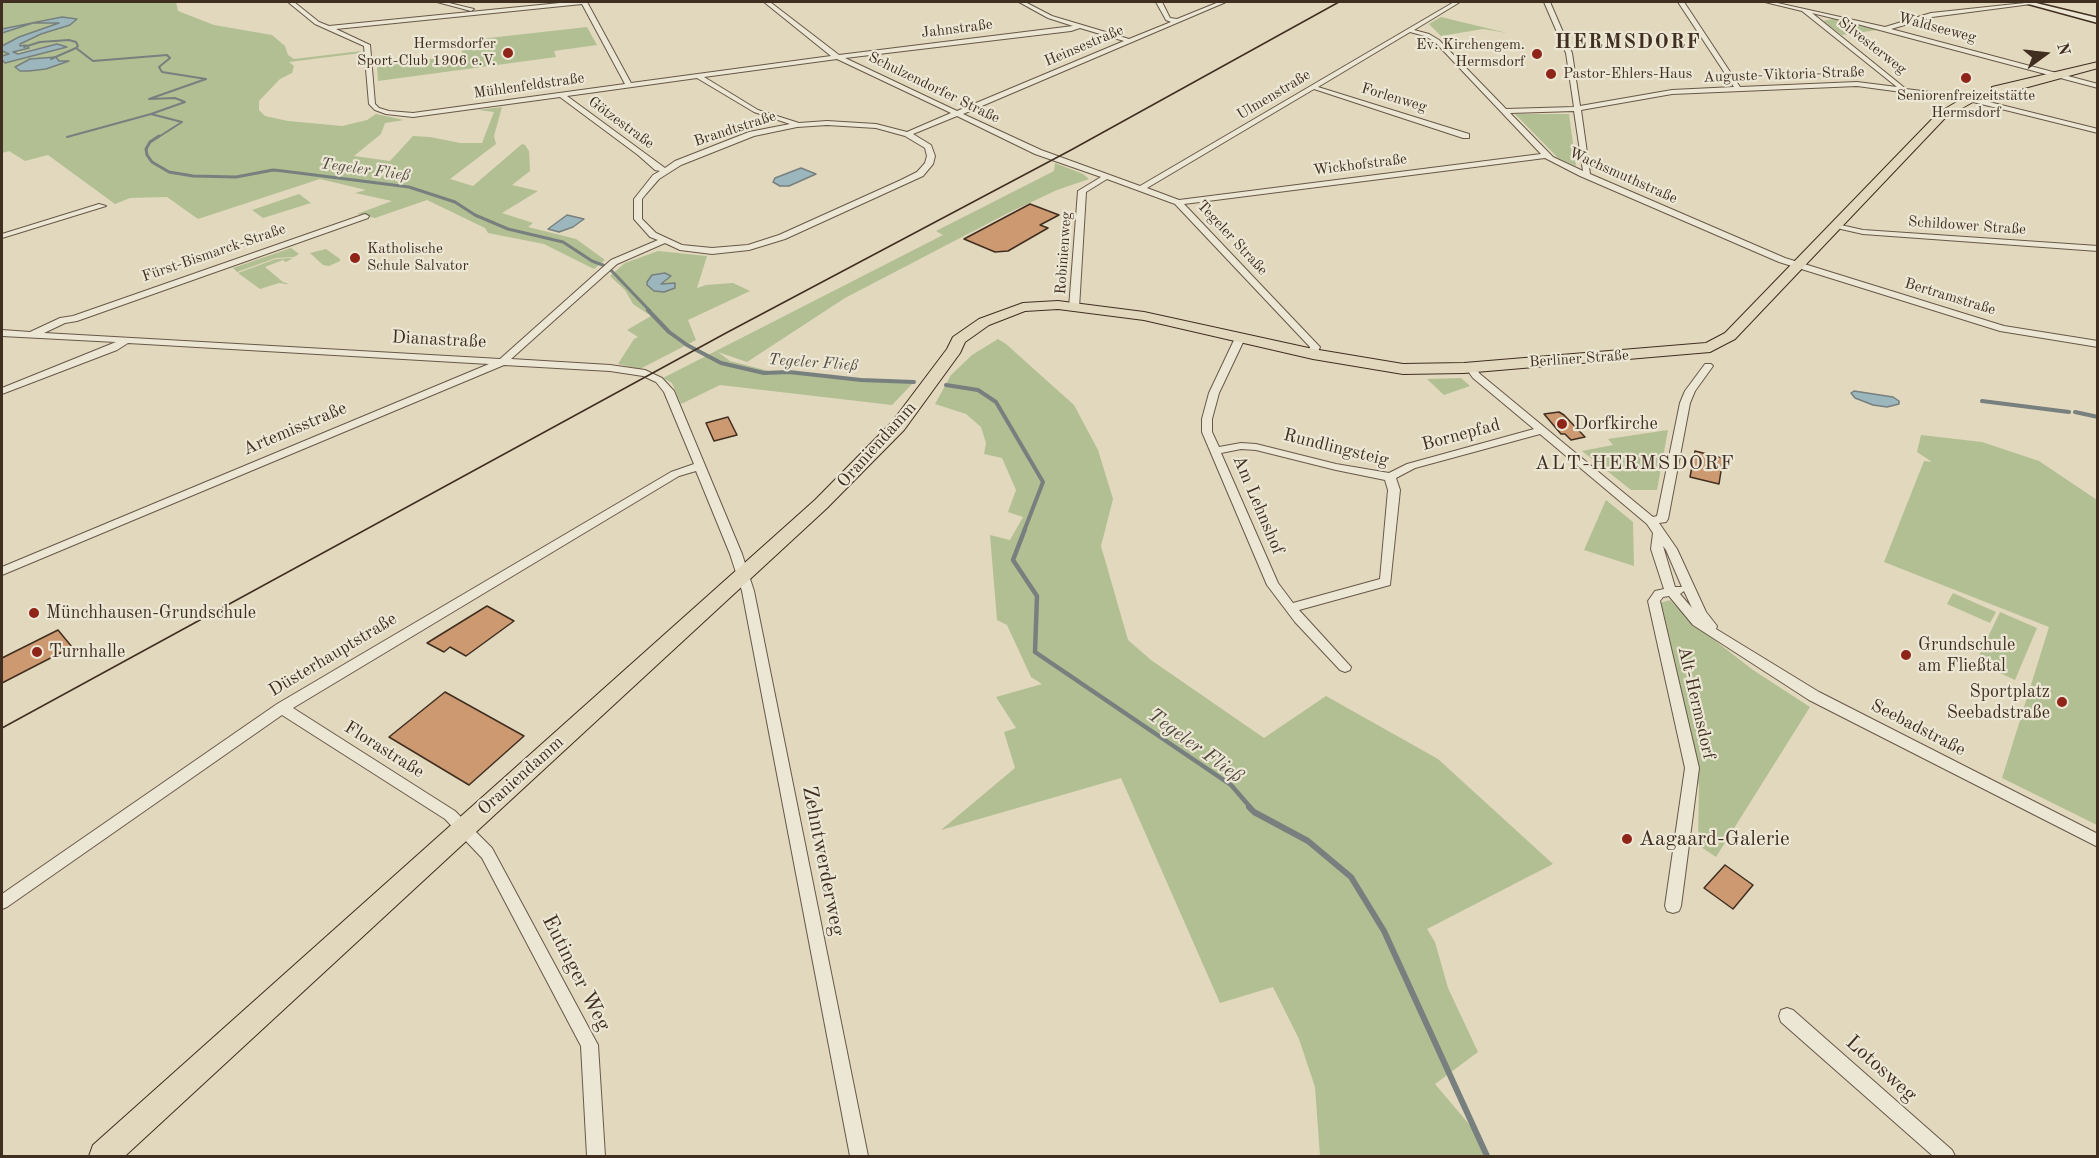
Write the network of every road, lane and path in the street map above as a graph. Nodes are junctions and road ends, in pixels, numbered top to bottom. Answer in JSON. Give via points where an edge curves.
{"nodes":[{"id":1,"x":291,"y":2,"type":"edge"},
{"id":2,"x":440,"y":2,"type":"edge"},
{"id":3,"x":583,"y":2,"type":"edge"},
{"id":4,"x":767,"y":2,"type":"edge"},
{"id":5,"x":1022,"y":2,"type":"edge"},
{"id":6,"x":1159,"y":2,"type":"edge"},
{"id":7,"x":1222,"y":2,"type":"edge"},
{"id":8,"x":1458,"y":2,"type":"edge"},
{"id":9,"x":1546,"y":2,"type":"edge"},
{"id":10,"x":1681,"y":2,"type":"edge"},
{"id":11,"x":1768,"y":2,"type":"edge"},
{"id":12,"x":1797,"y":2,"type":"edge"},
{"id":13,"x":2028,"y":2,"type":"edge"},
{"id":14,"x":1802,"y":9,"type":"junction"},
{"id":15,"x":476,"y":12,"type":"junction"},
{"id":16,"x":1176,"y":21,"type":"junction"},
{"id":17,"x":2097,"y":21,"type":"edge"},
{"id":18,"x":1079,"y":26,"type":"junction"},
{"id":19,"x":327,"y":28,"type":"junction"},
{"id":20,"x":1885,"y":29,"type":"junction"},
{"id":21,"x":1409,"y":30,"type":"junction"},
{"id":22,"x":1129,"y":41,"type":"junction"},
{"id":23,"x":838,"y":57,"type":"junction"},
{"id":24,"x":2092,"y":66,"type":"edge"},
{"id":25,"x":2059,"y":75,"type":"junction"},
{"id":26,"x":699,"y":77,"type":"junction"},
{"id":27,"x":629,"y":86,"type":"junction"},
{"id":28,"x":2097,"y":86,"type":"edge"},
{"id":29,"x":1313,"y":87,"type":"junction"},
{"id":30,"x":1738,"y":89,"type":"junction"},
{"id":31,"x":1903,"y":89,"type":"junction"},
{"id":32,"x":563,"y":96,"type":"junction"},
{"id":33,"x":1970,"y":99,"type":"junction"},
{"id":34,"x":1578,"y":109,"type":"junction"},
{"id":35,"x":1504,"y":111,"type":"junction"},
{"id":36,"x":957,"y":115,"type":"junction"},
{"id":37,"x":797,"y":125,"type":"junction"},
{"id":38,"x":2097,"y":131,"type":"edge"},
{"id":39,"x":908,"y":134,"type":"junction"},
{"id":40,"x":1466,"y":136,"type":"dead end"},
{"id":41,"x":1546,"y":156,"type":"junction"},
{"id":42,"x":664,"y":170,"type":"junction"},
{"id":43,"x":1583,"y":174,"type":"junction"},
{"id":44,"x":1104,"y":176,"type":"junction"},
{"id":45,"x":1142,"y":188,"type":"junction"},
{"id":46,"x":1178,"y":202,"type":"junction"},
{"id":47,"x":102,"y":206,"type":"dead end"},
{"id":48,"x":364,"y":216,"type":"dead end"},
{"id":49,"x":1835,"y":225,"type":"junction"},
{"id":50,"x":2,"y":236,"type":"edge"},
{"id":51,"x":663,"y":241,"type":"junction"},
{"id":52,"x":2097,"y":249,"type":"edge"},
{"id":53,"x":1797,"y":265,"type":"junction"},
{"id":54,"x":1074,"y":308,"type":"junction"},
{"id":55,"x":74,"y":319,"type":"junction"},
{"id":56,"x":2,"y":333,"type":"edge"},
{"id":57,"x":32,"y":335,"type":"junction"},
{"id":58,"x":61,"y":336,"type":"junction"},
{"id":59,"x":1240,"y":338,"type":"junction"},
{"id":60,"x":126,"y":340,"type":"junction"},
{"id":61,"x":2097,"y":344,"type":"edge"},
{"id":62,"x":1313,"y":354,"type":"junction"},
{"id":63,"x":502,"y":362,"type":"junction"},
{"id":64,"x":1708,"y":366,"type":"dead end"},
{"id":65,"x":1470,"y":368,"type":"junction"},
{"id":66,"x":930,"y":383,"type":"joint"},
{"id":67,"x":2,"y":391,"type":"edge"},
{"id":68,"x":1543,"y":430,"type":"junction"},
{"id":69,"x":1215,"y":451,"type":"junction"},
{"id":70,"x":700,"y":466,"type":"junction"},
{"id":71,"x":1390,"y":477,"type":"junction"},
{"id":72,"x":1651,"y":521,"type":"junction"},
{"id":73,"x":1659,"y":533,"type":"junction"},
{"id":74,"x":2,"y":571,"type":"edge"},
{"id":75,"x":744,"y":574,"type":"junction"},
{"id":76,"x":1670,"y":590,"type":"junction"},
{"id":77,"x":1689,"y":590,"type":"junction"},
{"id":78,"x":1290,"y":608,"type":"junction"},
{"id":79,"x":1725,"y":640,"type":"junction"},
{"id":80,"x":1345,"y":667,"type":"dead end"},
{"id":81,"x":282,"y":708,"type":"junction"},
{"id":82,"x":464,"y":828,"type":"junction"},
{"id":83,"x":2097,"y":841,"type":"edge"},
{"id":84,"x":2,"y":902,"type":"edge"},
{"id":85,"x":1673,"y":906,"type":"dead end"},
{"id":86,"x":1787,"y":1016,"type":"dead end"},
{"id":87,"x":115,"y":1153,"type":"edge"},
{"id":88,"x":597,"y":1156,"type":"edge"},
{"id":89,"x":859,"y":1156,"type":"edge"},
{"id":90,"x":1946,"y":1156,"type":"edge"}],
"edges":[{"from":1,"to":19,"type":"street","name":"Mühlenfeldstraße"},
{"from":2,"to":15,"type":"street"},
{"from":3,"to":15,"type":"street"},
{"from":3,"to":27,"type":"street"},
{"from":4,"to":23,"type":"street","name":"Schulzendorfer Straße"},
{"from":5,"to":18,"type":"street"},
{"from":6,"to":16,"type":"street","via":[[1168,19]]},
{"from":7,"to":16,"type":"street","name":"Heinsestraße"},
{"from":8,"to":21,"type":"street","name":"Ulmenstraße"},
{"from":9,"to":34,"type":"street","via":[[1569,53]]},
{"from":10,"to":30,"type":"street"},
{"from":11,"to":14,"type":"street","name":"Waldseeweg"},
{"from":12,"to":14,"type":"street","name":"Silvesterweg"},
{"from":13,"to":17,"type":"main road"},
{"from":13,"to":20,"type":"street","via":[[1931,15]]},
{"from":14,"to":20,"type":"street","name":"Waldseeweg"},
{"from":14,"to":31,"type":"street","name":"Silvesterweg"},
{"from":15,"to":19,"type":"street"},
{"from":16,"to":22,"type":"street","name":"Heinsestraße"},
{"from":18,"to":22,"type":"street"},
{"from":18,"to":23,"type":"street","name":"Jahnstraße"},
{"from":19,"to":32,"type":"street","name":"Mühlenfeldstraße","via":[[367,45],[371,102],[388,113],[423,114]]},
{"from":20,"to":25,"type":"street","name":"Waldseeweg"},
{"from":21,"to":29,"type":"street","name":"Ulmenstraße"},
{"from":21,"to":35,"type":"street","name":"Wachsmuthstraße","via":[[1437,41]]},
{"from":22,"to":36,"type":"street","name":"Heinsestraße"},
{"from":23,"to":26,"type":"street","name":"Mühlenfeldstraße"},
{"from":23,"to":36,"type":"street","name":"Schulzendorfer Straße"},
{"from":24,"to":25,"type":"main road","name":"Berliner Straße"},
{"from":25,"to":28,"type":"street","name":"Waldseeweg"},
{"from":25,"to":33,"type":"main road","name":"Berliner Straße"},
{"from":26,"to":27,"type":"street","name":"Mühlenfeldstraße"},
{"from":26,"to":37,"type":"street","via":[[756,111]]},
{"from":27,"to":32,"type":"street","name":"Mühlenfeldstraße"},
{"from":29,"to":40,"type":"street","name":"Forlenweg"},
{"from":29,"to":45,"type":"street","name":"Ulmenstraße"},
{"from":30,"to":31,"type":"street","name":"Auguste-Viktoria-Straße","via":[[1857,84]]},
{"from":30,"to":34,"type":"street","name":"Auguste-Viktoria-Straße","via":[[1666,93]]},
{"from":31,"to":33,"type":"street","name":"Auguste-Viktoria-Straße"},
{"from":32,"to":42,"type":"street","name":"Götzestraße"},
{"from":33,"to":38,"type":"street","name":"Auguste-Viktoria-Straße"},
{"from":33,"to":49,"type":"main road","name":"Berliner Straße","via":[[1953,106],[1929,127]]},
{"from":34,"to":35,"type":"street","name":"Auguste-Viktoria-Straße"},
{"from":34,"to":43,"type":"street","via":[[1587,172]]},
{"from":35,"to":41,"type":"street","name":"Wachsmuthstraße"},
{"from":36,"to":39,"type":"street"},
{"from":36,"to":44,"type":"street","name":"Schulzendorfer Straße","via":[[1038,152]]},
{"from":37,"to":39,"type":"street","name":"Brandtstraße","via":[[863,124]]},
{"from":37,"to":42,"type":"street","name":"Brandtstraße","via":[[736,140]]},
{"from":39,"to":51,"type":"street","name":"Brandtstraße","via":[[930,151],[929,164],[920,174],[782,237],[749,248],[724,250],[690,249]]},
{"from":41,"to":43,"type":"street","name":"Wachsmuthstraße"},
{"from":41,"to":46,"type":"street","name":"Wickhofstraße"},
{"from":42,"to":51,"type":"street","name":"Brandtstraße","via":[[638,199],[637,210],[644,227]]},
{"from":43,"to":53,"type":"street","name":"Wachsmuthstraße"},
{"from":44,"to":45,"type":"street","name":"Tegeler Straße"},
{"from":44,"to":54,"type":"street","name":"Robinienweg","via":[[1082,191]]},
{"from":45,"to":46,"type":"street","name":"Tegeler Straße"},
{"from":46,"to":62,"type":"street","name":"Tegeler Straße","via":[[1315,347]]},
{"from":47,"to":50,"type":"street"},
{"from":48,"to":55,"type":"street","name":"Fürst-Bismarck-Straße"},
{"from":49,"to":52,"type":"street","name":"Schildower Straße","via":[[1863,232]]},
{"from":49,"to":53,"type":"main road","name":"Berliner Straße"},
{"from":51,"to":63,"type":"street","name":"Artemisstraße","via":[[614,262]]},
{"from":53,"to":61,"type":"street","name":"Bertramstraße","via":[[2003,329]]},
{"from":53,"to":65,"type":"main road","name":"Berliner Straße","via":[[1735,331],[1710,346]]},
{"from":54,"to":59,"type":"main road","name":"Berliner Straße","via":[[1135,315]]},
{"from":54,"to":66,"type":"main road","name":"Berliner Straße","via":[[1038,305],[1008,312],[969,331],[958,340]]},
{"from":55,"to":57,"type":"street","name":"Fürst-Bismarck-Straße"},
{"from":55,"to":58,"type":"street"},
{"from":56,"to":57,"type":"street","name":"Dianastraße"},
{"from":57,"to":58,"type":"street","name":"Dianastraße"},
{"from":58,"to":60,"type":"street","name":"Dianastraße"},
{"from":59,"to":62,"type":"main road","name":"Berliner Straße"},
{"from":59,"to":69,"type":"street","name":"Am Lehnshof","via":[[1209,410],[1207,432]]},
{"from":60,"to":63,"type":"street","name":"Dianastraße"},
{"from":60,"to":67,"type":"street"},
{"from":62,"to":65,"type":"main road","name":"Berliner Straße","via":[[1403,369]]},
{"from":63,"to":70,"type":"street","name":"Dianastraße","via":[[631,370],[659,380],[669,391]]},
{"from":63,"to":74,"type":"street","name":"Artemisstraße"},
{"from":64,"to":72,"type":"street","via":[[1685,403],[1662,519]]},
{"from":65,"to":68,"type":"street"},
{"from":66,"to":75,"type":"main road","name":"Oraniendamm","via":[[866,461]]},
{"from":68,"to":71,"type":"street","name":"Bornepfad","via":[[1411,466]]},
{"from":68,"to":72,"type":"street"},
{"from":69,"to":71,"type":"street","name":"Rundlingsteig","via":[[1256,447]]},
{"from":69,"to":78,"type":"street","name":"Am Lehnshof","via":[[1267,573]]},
{"from":70,"to":75,"type":"street","name":"Dianastraße"},
{"from":70,"to":81,"type":"street","name":"Düsterhauptstraße","via":[[675,474]]},
{"from":71,"to":78,"type":"street","name":"Rundlingsteig","via":[[1395,490],[1386,582]]},
{"from":72,"to":73,"type":"street"},
{"from":73,"to":76,"type":"street","via":[[1657,549]]},
{"from":73,"to":77,"type":"street","via":[[1671,549]]},
{"from":75,"to":82,"type":"main road","name":"Oraniendamm"},
{"from":75,"to":89,"type":"street","name":"Zehntwerderweg"},
{"from":76,"to":77,"type":"street"},
{"from":76,"to":79,"type":"street","name":"Seebadstraße","via":[[1697,622]]},
{"from":76,"to":85,"type":"street","name":"Alt-Hermsdorf","via":[[1659,594],[1654,609],[1692,768]]},
{"from":77,"to":79,"type":"street","name":"Seebadstraße","via":[[1701,614]]},
{"from":78,"to":80,"type":"street","name":"Am Lehnshof"},
{"from":79,"to":83,"type":"street","name":"Seebadstraße","via":[[1814,696]]},
{"from":81,"to":82,"type":"street","name":"Florastraße","via":[[450,815]]},
{"from":81,"to":84,"type":"street","name":"Düsterhauptstraße"},
{"from":82,"to":87,"type":"main road","name":"Oraniendamm"},
{"from":82,"to":88,"type":"street","name":"Eutinger Weg","via":[[487,853],[590,1045]]},
{"from":86,"to":90,"type":"street","name":"Lotosweg"}]}
